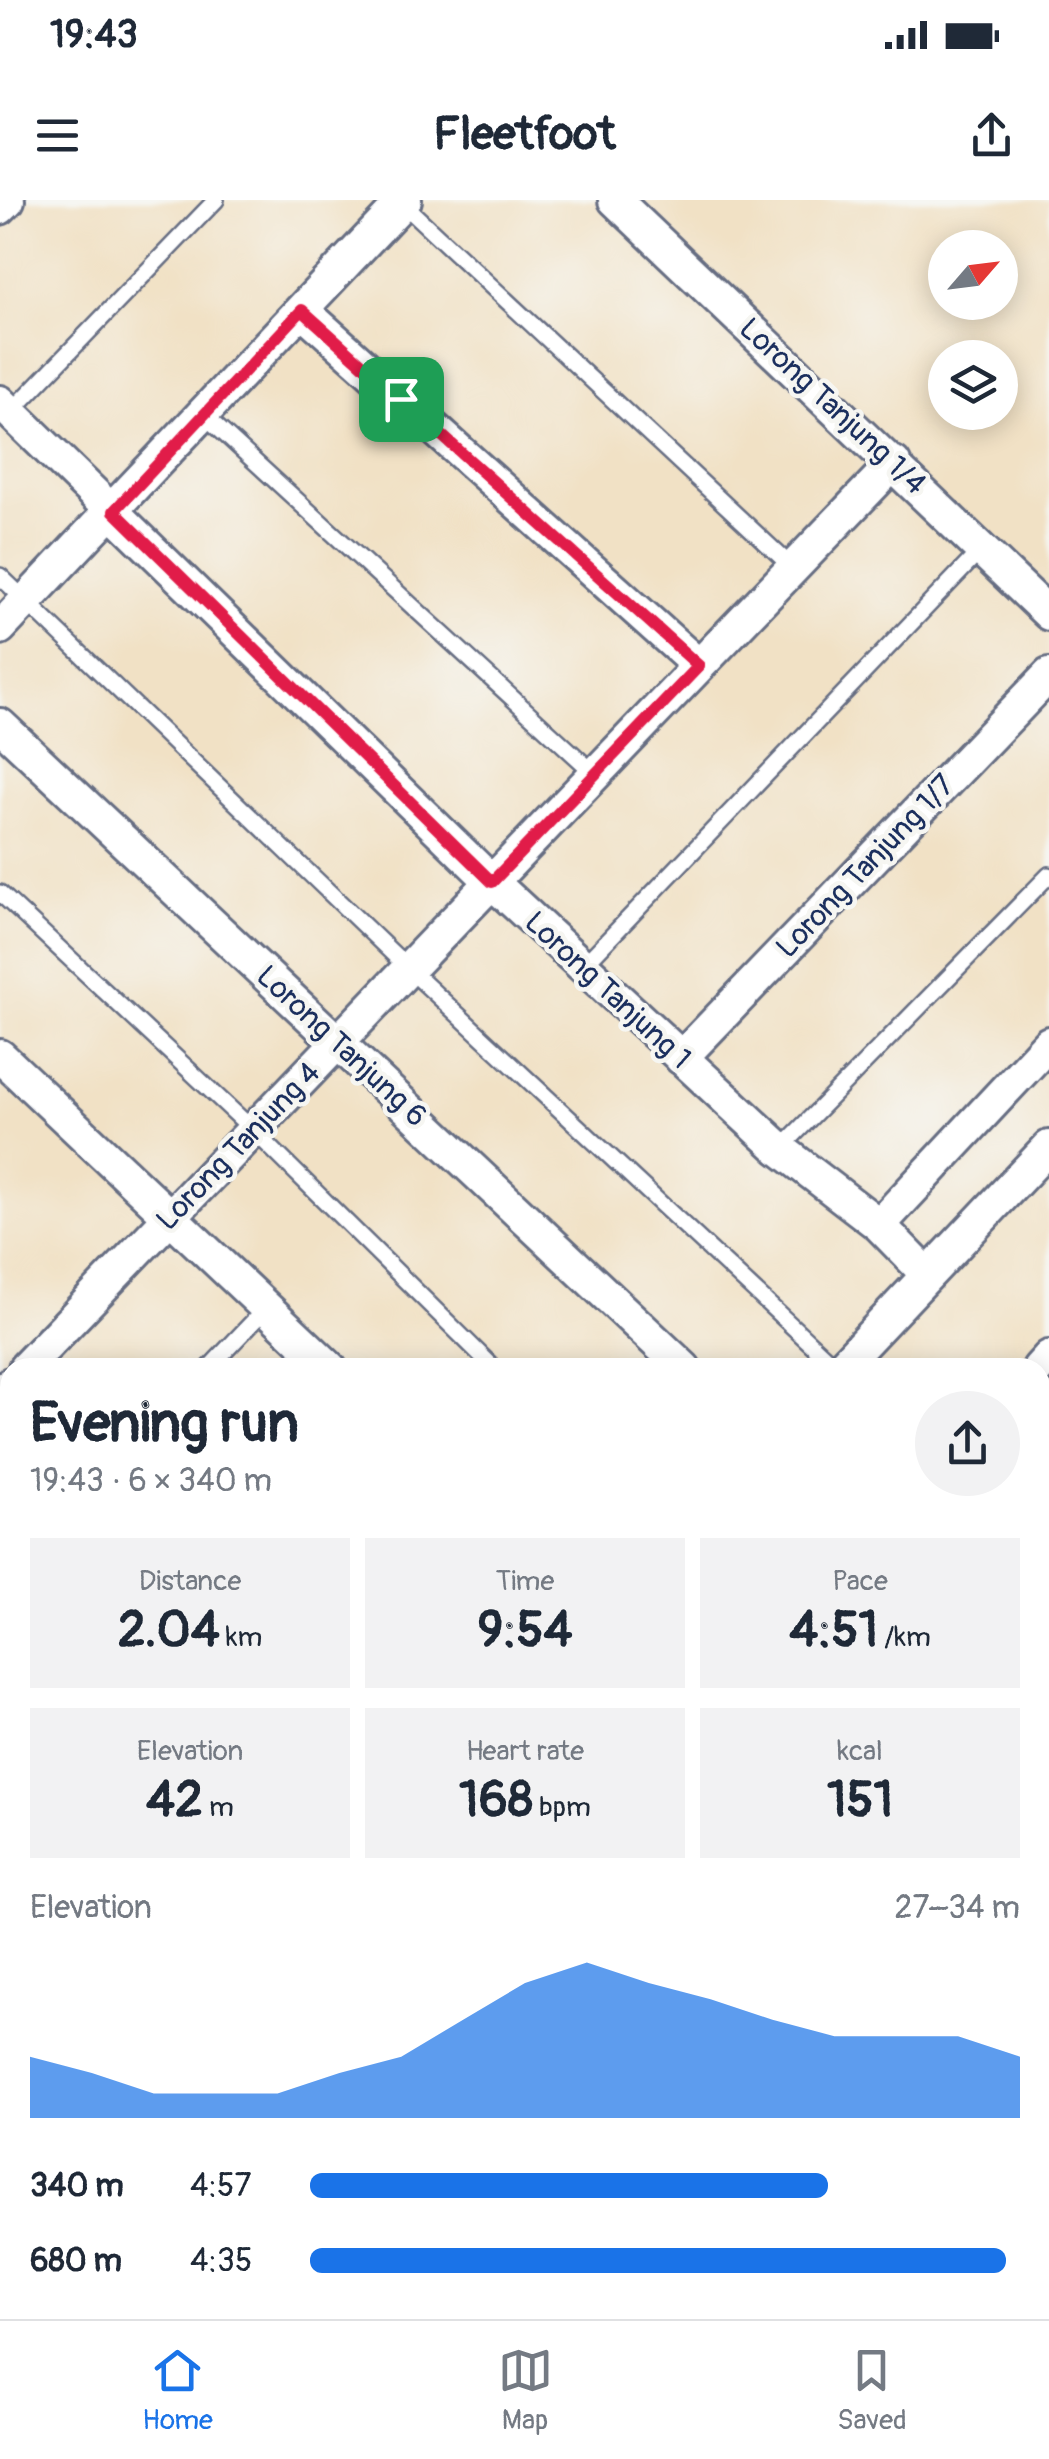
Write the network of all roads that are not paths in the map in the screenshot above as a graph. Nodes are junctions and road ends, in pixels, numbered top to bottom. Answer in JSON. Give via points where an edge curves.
{"nodes":[{"id":1,"x":8,"y":200,"type":"edge"},
{"id":2,"x":216,"y":200,"type":"edge"},
{"id":3,"x":615,"y":200,"type":"edge"},
{"id":4,"x":403,"y":202,"type":"edge"},
{"id":5,"x":0,"y":208,"type":"edge"},
{"id":6,"x":302,"y":310,"type":"junction"},
{"id":7,"x":5,"y":407,"type":"edge"},
{"id":8,"x":204,"y":415,"type":"junction"},
{"id":9,"x":894,"y":464,"type":"junction"},
{"id":10,"x":114,"y":511,"type":"junction"},
{"id":11,"x":984,"y":548,"type":"junction"},
{"id":12,"x":793,"y":568,"type":"junction"},
{"id":13,"x":0,"y":576,"type":"edge"},
{"id":14,"x":26,"y":601,"type":"junction"},
{"id":15,"x":1049,"y":614,"type":"edge"},
{"id":16,"x":0,"y":628,"type":"edge"},
{"id":17,"x":699,"y":666,"type":"junction"},
{"id":18,"x":1049,"y":675,"type":"edge"},
{"id":19,"x":0,"y":725,"type":"edge"},
{"id":20,"x":595,"y":774,"type":"junction"},
{"id":21,"x":1049,"y":875,"type":"edge"},
{"id":22,"x":492,"y":882,"type":"junction"},
{"id":23,"x":0,"y":893,"type":"edge"},
{"id":24,"x":583,"y":966,"type":"junction"},
{"id":25,"x":408,"y":968,"type":"junction"},
{"id":26,"x":338,"y":1042,"type":"junction"},
{"id":27,"x":1049,"y":1043,"type":"edge"},
{"id":28,"x":0,"y":1056,"type":"edge"},
{"id":29,"x":682,"y":1058,"type":"junction"},
{"id":30,"x":253,"y":1130,"type":"junction"},
{"id":31,"x":1049,"y":1147,"type":"edge"},
{"id":32,"x":780,"y":1149,"type":"junction"},
{"id":33,"x":170,"y":1216,"type":"junction"},
{"id":34,"x":879,"y":1225,"type":"junction"},
{"id":35,"x":926,"y":1273,"type":"junction"},
{"id":36,"x":267,"y":1308,"type":"junction"},
{"id":37,"x":35,"y":1358,"type":"edge"},
{"id":38,"x":219,"y":1358,"type":"edge"},
{"id":39,"x":320,"y":1358,"type":"edge"},
{"id":40,"x":484,"y":1358,"type":"edge"},
{"id":41,"x":673,"y":1358,"type":"edge"},
{"id":42,"x":827,"y":1358,"type":"edge"},
{"id":43,"x":847,"y":1358,"type":"edge"}],
"edges":[{"from":1,"to":5,"type":"street"},
{"from":2,"to":7,"type":"lane"},
{"from":3,"to":9,"type":"street","name":"Lorong Tanjung 1/4"},
{"from":4,"to":6,"type":"street"},
{"from":4,"to":12,"type":"lane"},
{"from":6,"to":8,"type":"street"},
{"from":6,"to":17,"type":"street"},
{"from":7,"to":10,"type":"street","name":"Lorong Tanjung 1"},
{"from":8,"to":10,"type":"street"},
{"from":8,"to":20,"type":"lane"},
{"from":9,"to":11,"type":"street","name":"Lorong Tanjung 1/4"},
{"from":9,"to":12,"type":"street","name":"Lorong Tanjung 4"},
{"from":10,"to":14,"type":"street"},
{"from":10,"to":22,"type":"street","name":"Lorong Tanjung 1"},
{"from":11,"to":15,"type":"street","name":"Lorong Tanjung 1/4"},
{"from":11,"to":24,"type":"lane"},
{"from":12,"to":17,"type":"street","name":"Lorong Tanjung 4"},
{"from":13,"to":14,"type":"lane"},
{"from":14,"to":16,"type":"street"},
{"from":14,"to":25,"type":"lane"},
{"from":17,"to":20,"type":"street","name":"Lorong Tanjung 4"},
{"from":18,"to":29,"type":"street","name":"Lorong Tanjung 1/7"},
{"from":19,"to":26,"type":"street","name":"Lorong Tanjung 6"},
{"from":20,"to":22,"type":"street","name":"Lorong Tanjung 4"},
{"from":21,"to":32,"type":"lane"},
{"from":22,"to":24,"type":"street","name":"Lorong Tanjung 1"},
{"from":22,"to":25,"type":"street","name":"Lorong Tanjung 4"},
{"from":23,"to":30,"type":"lane"},
{"from":24,"to":29,"type":"street","name":"Lorong Tanjung 1"},
{"from":25,"to":26,"type":"street","name":"Lorong Tanjung 4"},
{"from":25,"to":42,"type":"lane"},
{"from":26,"to":30,"type":"street","name":"Lorong Tanjung 4"},
{"from":26,"to":41,"type":"street","name":"Lorong Tanjung 6"},
{"from":27,"to":34,"type":"street"},
{"from":28,"to":33,"type":"street"},
{"from":29,"to":32,"type":"street","name":"Lorong Tanjung 1"},
{"from":30,"to":33,"type":"street","name":"Lorong Tanjung 4"},
{"from":30,"to":40,"type":"lane"},
{"from":31,"to":35,"type":"street"},
{"from":32,"to":34,"type":"street","name":"Lorong Tanjung 1"},
{"from":33,"to":36,"type":"street"},
{"from":33,"to":37,"type":"street","name":"Lorong Tanjung 4"},
{"from":34,"to":35,"type":"street","name":"Lorong Tanjung 1"},
{"from":35,"to":43,"type":"street"},
{"from":36,"to":38,"type":"lane"},
{"from":36,"to":39,"type":"street"}]}
